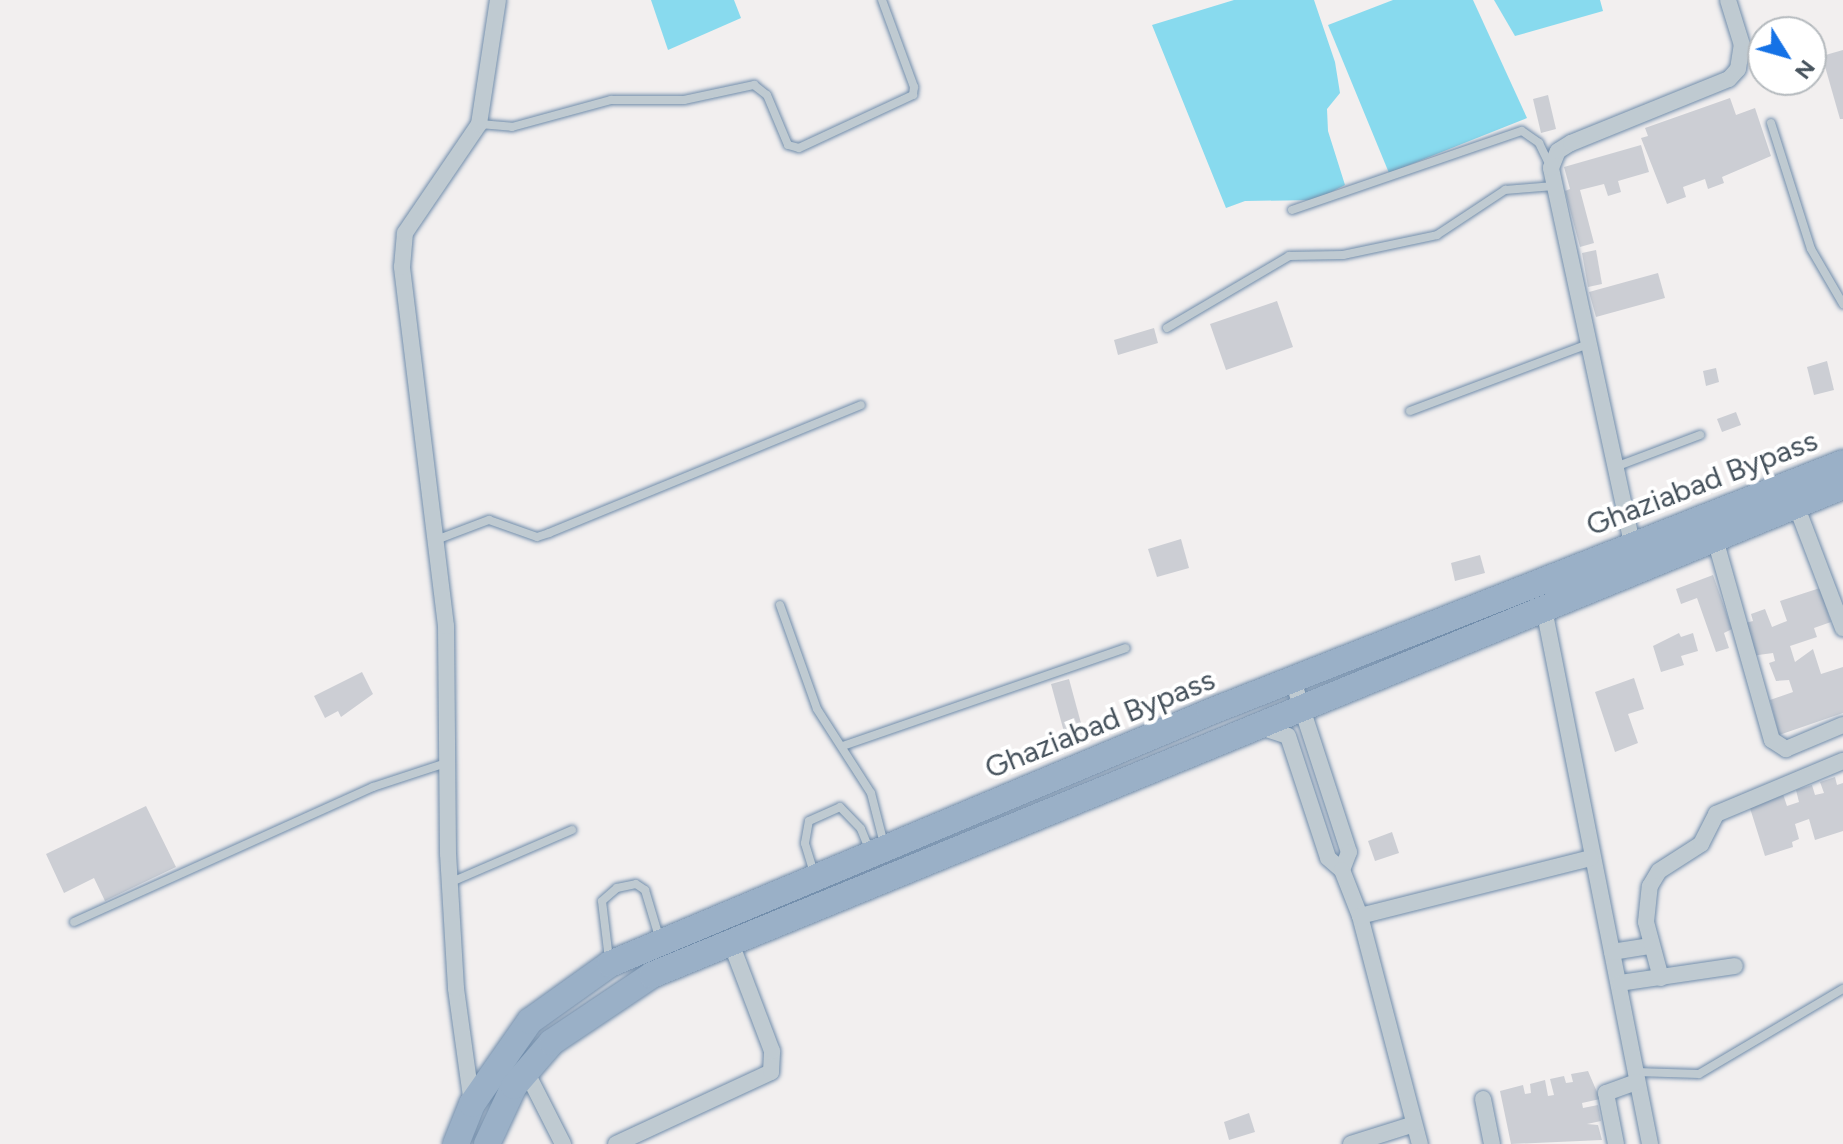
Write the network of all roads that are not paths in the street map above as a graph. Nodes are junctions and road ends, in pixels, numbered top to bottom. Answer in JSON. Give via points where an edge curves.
{"nodes":[{"id":1,"x":498,"y":0,"type":"edge"},
{"id":2,"x":882,"y":0,"type":"edge"},
{"id":3,"x":1728,"y":0,"type":"edge"},
{"id":4,"x":1771,"y":123,"type":"dead end"},
{"id":5,"x":479,"y":124,"type":"junction"},
{"id":6,"x":1551,"y":168,"type":"junction"},
{"id":7,"x":1554,"y":186,"type":"junction"},
{"id":8,"x":1292,"y":210,"type":"dead end"},
{"id":9,"x":1843,"y":304,"type":"edge"},
{"id":10,"x":1167,"y":328,"type":"dead end"},
{"id":11,"x":1588,"y":344,"type":"junction"},
{"id":12,"x":861,"y":405,"type":"dead end"},
{"id":13,"x":1410,"y":411,"type":"dead end"},
{"id":14,"x":1700,"y":435,"type":"dead end"},
{"id":15,"x":1843,"y":463,"type":"edge"},
{"id":16,"x":1615,"y":467,"type":"junction"},
{"id":17,"x":1843,"y":486,"type":"edge"},
{"id":18,"x":1796,"y":505,"type":"junction"},
{"id":19,"x":1715,"y":539,"type":"junction"},
{"id":20,"x":436,"y":540,"type":"junction"},
{"id":21,"x":1632,"y":543,"type":"junction"},
{"id":22,"x":780,"y":605,"type":"dead end"},
{"id":23,"x":1544,"y":609,"type":"junction"},
{"id":24,"x":1843,"y":628,"type":"edge"},
{"id":25,"x":1126,"y":648,"type":"dead end"},
{"id":26,"x":1293,"y":681,"type":"junction"},
{"id":27,"x":1303,"y":709,"type":"junction"},
{"id":28,"x":1843,"y":725,"type":"edge"},
{"id":29,"x":1258,"y":726,"type":"junction"},
{"id":30,"x":843,"y":746,"type":"junction"},
{"id":31,"x":1843,"y":761,"type":"edge"},
{"id":32,"x":450,"y":762,"type":"junction"},
{"id":33,"x":1026,"y":788,"type":"junction"},
{"id":34,"x":1035,"y":818,"type":"junction"},
{"id":35,"x":572,"y":830,"type":"dead end"},
{"id":36,"x":878,"y":850,"type":"junction"},
{"id":37,"x":1591,"y":858,"type":"junction"},
{"id":38,"x":1342,"y":870,"type":"junction"},
{"id":39,"x":815,"y":878,"type":"junction"},
{"id":40,"x":449,"y":883,"type":"junction"},
{"id":41,"x":1360,"y":916,"type":"junction"},
{"id":42,"x":74,"y":922,"type":"dead end"},
{"id":43,"x":660,"y":941,"type":"junction"},
{"id":44,"x":731,"y":943,"type":"junction"},
{"id":45,"x":1651,"y":946,"type":"junction"},
{"id":46,"x":1612,"y":952,"type":"junction"},
{"id":47,"x":610,"y":964,"type":"junction"},
{"id":48,"x":1735,"y":966,"type":"dead end"},
{"id":49,"x":1661,"y":978,"type":"junction"},
{"id":50,"x":1620,"y":983,"type":"junction"},
{"id":51,"x":1843,"y":989,"type":"edge"},
{"id":52,"x":526,"y":1071,"type":"junction"},
{"id":53,"x":1636,"y":1077,"type":"junction"},
{"id":54,"x":1483,"y":1099,"type":"dead end"},
{"id":55,"x":472,"y":1104,"type":"junction"},
{"id":56,"x":1414,"y":1124,"type":"junction"},
{"id":57,"x":1361,"y":1142,"type":"edge"},
{"id":58,"x":456,"y":1144,"type":"edge"},
{"id":59,"x":487,"y":1144,"type":"edge"},
{"id":60,"x":563,"y":1144,"type":"edge"},
{"id":61,"x":616,"y":1144,"type":"edge"},
{"id":62,"x":1420,"y":1144,"type":"edge"},
{"id":63,"x":1492,"y":1144,"type":"edge"},
{"id":64,"x":1616,"y":1144,"type":"edge"},
{"id":65,"x":1650,"y":1144,"type":"edge"}],
"edges":[{"from":1,"to":5,"type":"street"},
{"from":2,"to":5,"type":"lane","via":[[915,90],[905,101],[799,148],[788,145],[767,95],[754,85],[684,100],[611,100],[512,127]]},
{"from":3,"to":6,"type":"street","via":[[1742,45],[1738,69],[1729,79],[1571,143],[1558,151]]},
{"from":4,"to":9,"type":"lane","via":[[1811,249]]},
{"from":5,"to":20,"type":"street","via":[[405,233],[402,267]]},
{"from":6,"to":7,"type":"street"},
{"from":6,"to":8,"type":"lane","via":[[1539,143],[1522,131]]},
{"from":7,"to":10,"type":"lane","via":[[1505,190],[1437,235],[1343,255],[1289,256]]},
{"from":7,"to":11,"type":"street"},
{"from":11,"to":13,"type":"lane"},
{"from":11,"to":16,"type":"street"},
{"from":12,"to":20,"type":"lane","via":[[537,537],[489,520]]},
{"from":14,"to":16,"type":"lane"},
{"from":15,"to":21,"type":"highway","name":"Ghaziabad Bypass"},
{"from":16,"to":21,"type":"street"},
{"from":17,"to":18,"type":"highway","name":"Ghaziabad Bypass"},
{"from":18,"to":19,"type":"highway","name":"Ghaziabad Bypass"},
{"from":18,"to":24,"type":"street"},
{"from":19,"to":23,"type":"highway","name":"Ghaziabad Bypass"},
{"from":19,"to":28,"type":"street","via":[[1772,740],[1786,749]]},
{"from":20,"to":32,"type":"street","via":[[446,626]]},
{"from":21,"to":26,"type":"highway","name":"Ghaziabad Bypass"},
{"from":22,"to":30,"type":"lane","via":[[808,688]]},
{"from":23,"to":27,"type":"highway","name":"Ghaziabad Bypass"},
{"from":23,"to":37,"type":"street"},
{"from":25,"to":30,"type":"lane"},
{"from":26,"to":27,"type":"street"},
{"from":26,"to":33,"type":"highway","name":"Ghaziabad Bypass"},
{"from":27,"to":29,"type":"highway","name":"Ghaziabad Bypass"},
{"from":27,"to":38,"type":"street","via":[[1349,852]]},
{"from":29,"to":34,"type":"highway","name":"Ghaziabad Bypass"},
{"from":29,"to":38,"type":"street","via":[[1288,736],[1328,858]]},
{"from":30,"to":36,"type":"lane","via":[[871,793]]},
{"from":31,"to":45,"type":"street","via":[[1716,814],[1701,844],[1673,858],[1650,886],[1646,922]]},
{"from":32,"to":40,"type":"street"},
{"from":32,"to":42,"type":"lane","via":[[373,787]]},
{"from":33,"to":34,"type":"highway"},
{"from":33,"to":36,"type":"highway","name":"Ghaziabad Bypass"},
{"from":34,"to":44,"type":"highway","name":"Ghaziabad Bypass"},
{"from":35,"to":40,"type":"lane"},
{"from":36,"to":39,"type":"highway","name":"Ghaziabad Bypass"},
{"from":36,"to":39,"type":"lane","via":[[840,807],[809,821],[805,843]]},
{"from":37,"to":41,"type":"street"},
{"from":37,"to":46,"type":"street"},
{"from":38,"to":41,"type":"street"},
{"from":39,"to":43,"type":"highway","name":"Ghaziabad Bypass"},
{"from":40,"to":55,"type":"street"},
{"from":41,"to":56,"type":"street"},
{"from":43,"to":47,"type":"highway","name":"Ghaziabad Bypass"},
{"from":43,"to":47,"type":"lane","via":[[645,890],[636,884],[617,888],[602,901]]},
{"from":44,"to":52,"type":"highway","name":"Ghaziabad Bypass","via":[[652,975],[552,1042]]},
{"from":44,"to":61,"type":"street","via":[[772,1051],[771,1072]]},
{"from":45,"to":46,"type":"street"},
{"from":45,"to":49,"type":"street"},
{"from":46,"to":50,"type":"street"},
{"from":47,"to":55,"type":"highway","name":"Ghaziabad Bypass","via":[[530,1021]]},
{"from":48,"to":49,"type":"street"},
{"from":49,"to":50,"type":"street"},
{"from":50,"to":53,"type":"street"},
{"from":51,"to":53,"type":"lane","via":[[1699,1074]]},
{"from":52,"to":59,"type":"highway","name":"Ghaziabad Bypass"},
{"from":52,"to":60,"type":"street"},
{"from":53,"to":64,"type":"street","via":[[1606,1093]]},
{"from":53,"to":65,"type":"street"},
{"from":54,"to":63,"type":"street"},
{"from":55,"to":58,"type":"highway","name":"Ghaziabad Bypass"},
{"from":56,"to":57,"type":"street"},
{"from":56,"to":62,"type":"street"}]}
